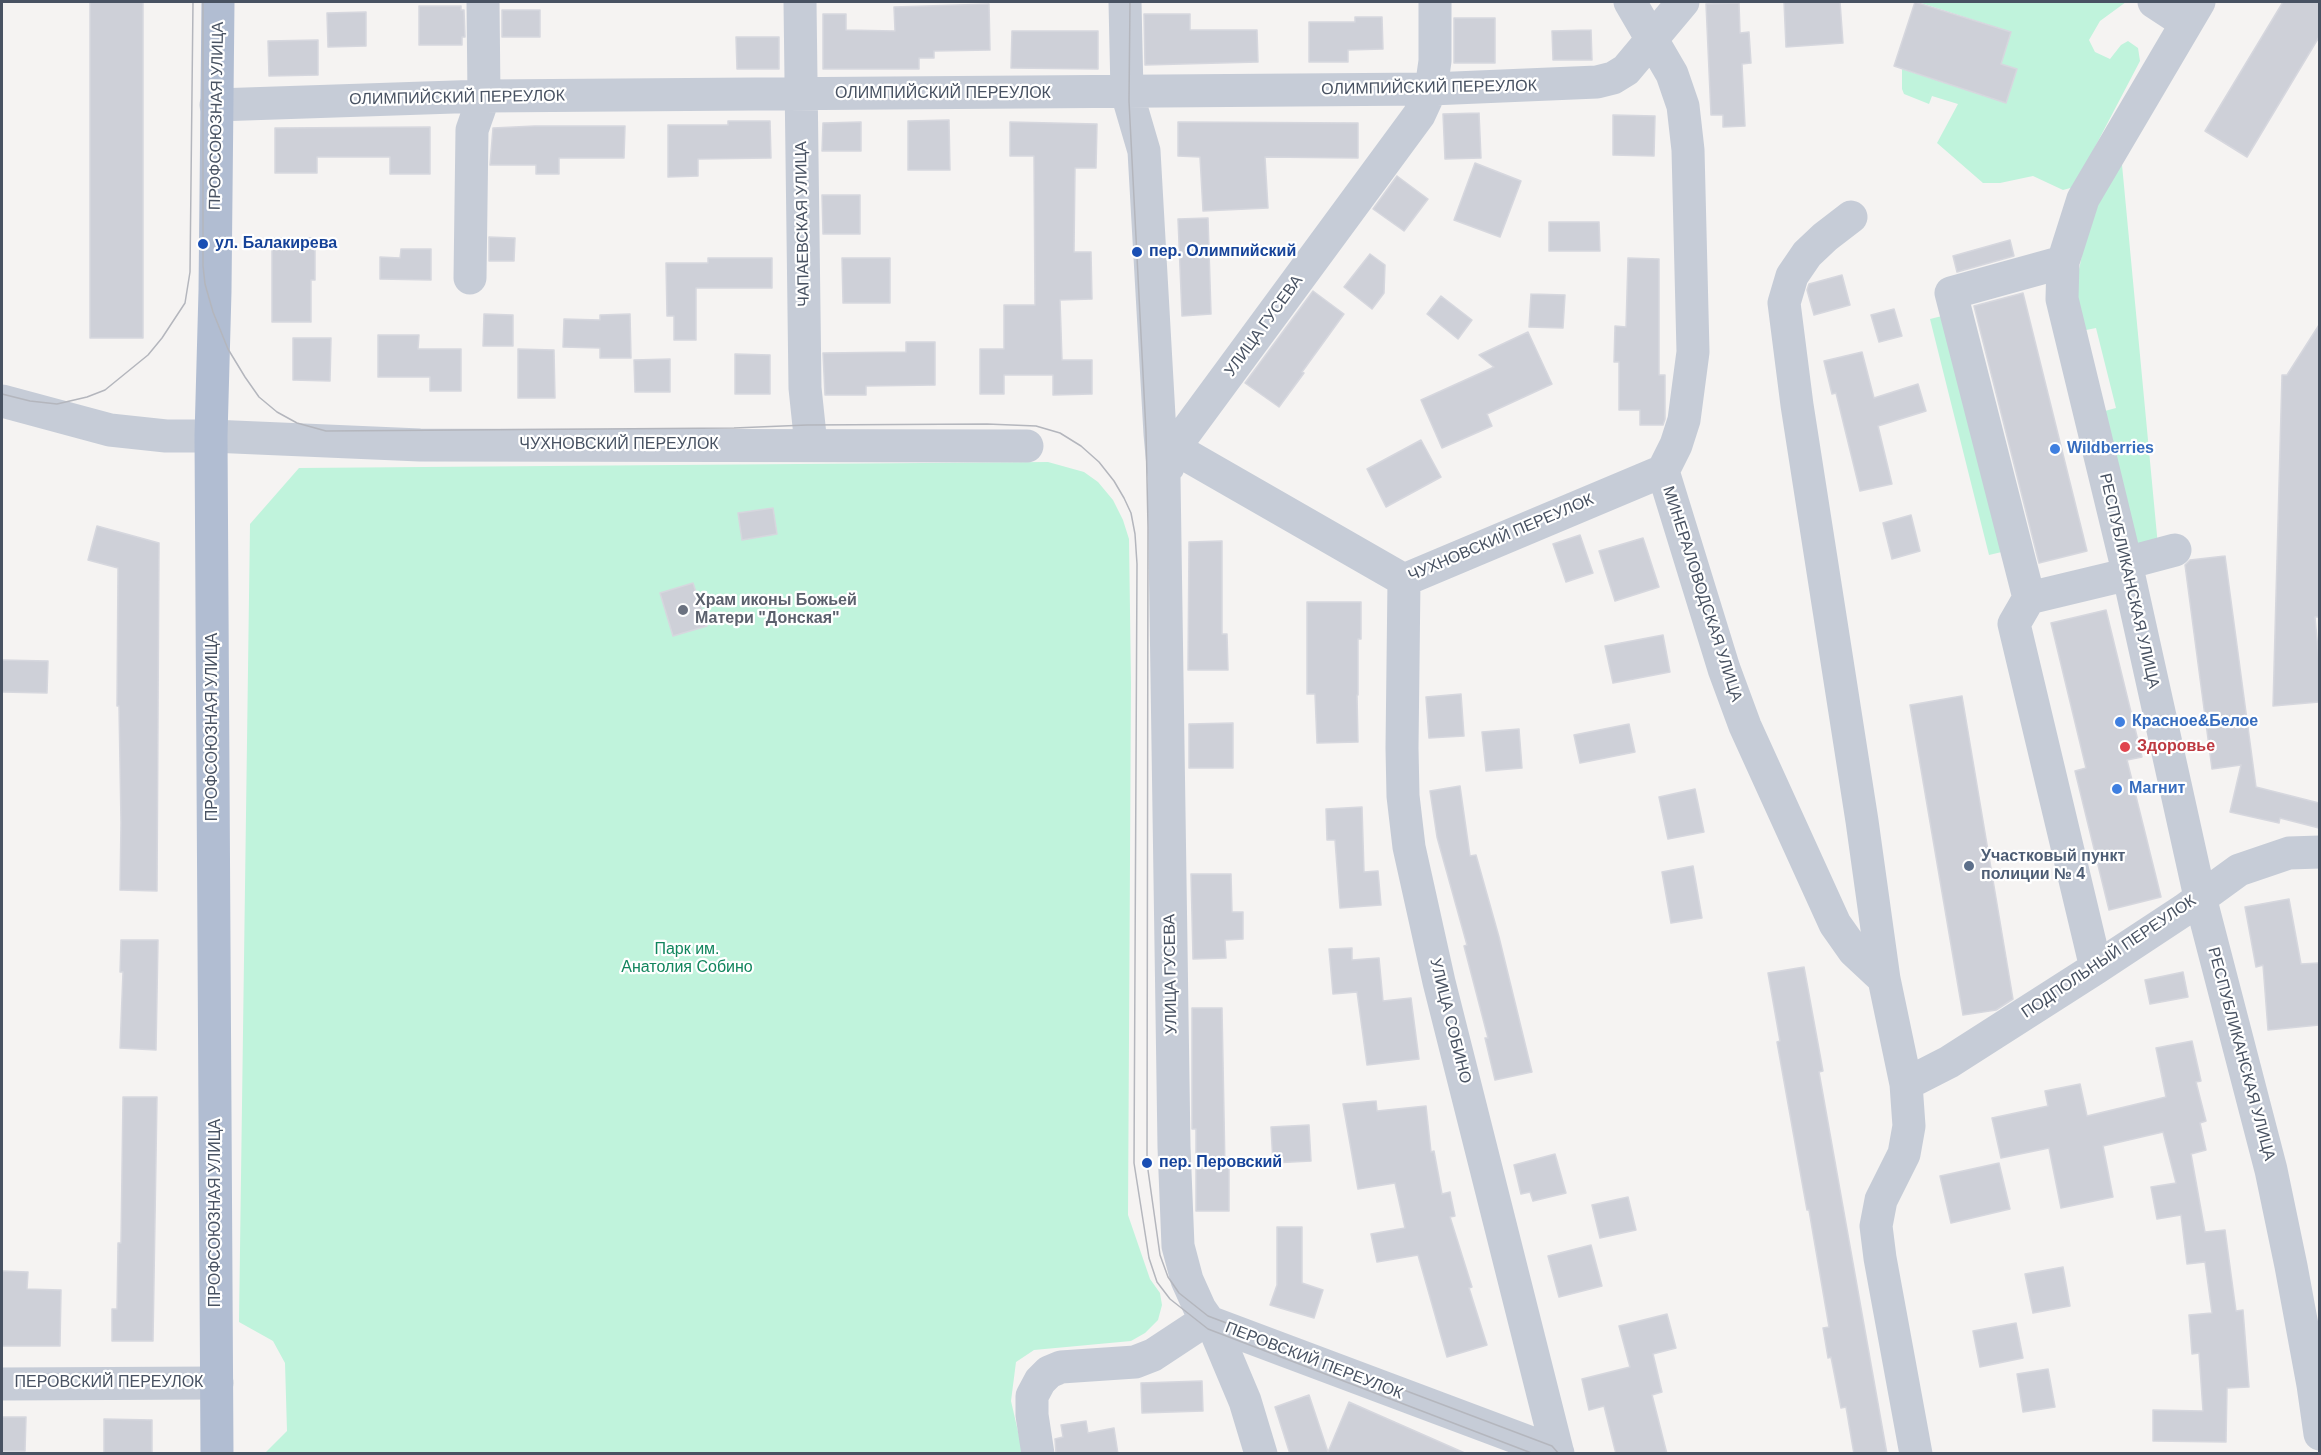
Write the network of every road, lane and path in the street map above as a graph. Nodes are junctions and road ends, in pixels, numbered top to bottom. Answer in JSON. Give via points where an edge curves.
{"nodes":[{"id":1,"x":218,"y":2,"type":"edge"},
{"id":2,"x":483,"y":2,"type":"edge"},
{"id":3,"x":800,"y":2,"type":"edge"},
{"id":4,"x":1125,"y":2,"type":"edge"},
{"id":5,"x":1435,"y":2,"type":"edge"},
{"id":6,"x":1630,"y":2,"type":"edge"},
{"id":7,"x":1683,"y":2,"type":"edge"},
{"id":8,"x":2154,"y":2,"type":"edge"},
{"id":9,"x":2193,"y":12,"type":"edge"},
{"id":10,"x":1653,"y":37,"type":"junction"},
{"id":11,"x":1431,"y":89,"type":"junction"},
{"id":12,"x":1126,"y":93,"type":"junction"},
{"id":13,"x":801,"y":95,"type":"junction"},
{"id":14,"x":484,"y":96,"type":"junction"},
{"id":15,"x":216,"y":105,"type":"junction"},
{"id":16,"x":1851,"y":217,"type":"dead end"},
{"id":17,"x":2063,"y":262,"type":"junction"},
{"id":18,"x":470,"y":278,"type":"dead end"},
{"id":19,"x":2,"y":401,"type":"edge"},
{"id":20,"x":211,"y":435,"type":"junction"},
{"id":21,"x":811,"y":445,"type":"junction"},
{"id":22,"x":1027,"y":446,"type":"dead end"},
{"id":23,"x":1166,"y":453,"type":"junction"},
{"id":24,"x":1663,"y":471,"type":"junction"},
{"id":25,"x":2175,"y":550,"type":"dead end"},
{"id":26,"x":2127,"y":568,"type":"junction"},
{"id":27,"x":1404,"y":580,"type":"junction"},
{"id":28,"x":2029,"y":598,"type":"junction"},
{"id":29,"x":2319,"y":852,"type":"edge"},
{"id":30,"x":2200,"y":897,"type":"junction"},
{"id":31,"x":2096,"y":968,"type":"junction"},
{"id":32,"x":1884,"y":979,"type":"junction"},
{"id":33,"x":1906,"y":1084,"type":"junction"},
{"id":34,"x":1209,"y":1322,"type":"junction"},
{"id":35,"x":218,"y":1383,"type":"junction"},
{"id":36,"x":2,"y":1384,"type":"edge"},
{"id":37,"x":2319,"y":1434,"type":"edge"},
{"id":38,"x":217,"y":1454,"type":"edge"},
{"id":39,"x":1038,"y":1454,"type":"edge"},
{"id":40,"x":1261,"y":1454,"type":"edge"},
{"id":41,"x":1558,"y":1454,"type":"edge"},
{"id":42,"x":1916,"y":1454,"type":"edge"}],
"edges":[{"from":1,"to":15,"type":"main road","name":"ПРОФСОЮЗНАЯ УЛИЦА"},
{"from":2,"to":14,"type":"street"},
{"from":3,"to":13,"type":"street","name":"ЧАПАЕВСКАЯ УЛИЦА"},
{"from":4,"to":12,"type":"street","name":"УЛИЦА ГУСЕВА"},
{"from":5,"to":11,"type":"street","name":"УЛИЦА ГУСЕВА","via":[[1436,62]]},
{"from":6,"to":10,"type":"street"},
{"from":7,"to":10,"type":"street","name":"ОЛИМПИЙСКИЙ ПЕРЕУЛОК"},
{"from":8,"to":9,"type":"street"},
{"from":9,"to":17,"type":"street","name":"РЕСПУБЛИКАНСКАЯ УЛИЦА","via":[[2083,199]]},
{"from":10,"to":11,"type":"street","name":"ОЛИМПИЙСКИЙ ПЕРЕУЛОК","via":[[1626,70],[1597,82]]},
{"from":10,"to":24,"type":"street","name":"МИНЕРАЛОВОДСКАЯ УЛИЦА","via":[[1683,106],[1688,150],[1693,352],[1684,420]]},
{"from":11,"to":12,"type":"street","name":"ОЛИМПИЙСКИЙ ПЕРЕУЛОК"},
{"from":11,"to":23,"type":"street","name":"УЛИЦА ГУСЕВА","via":[[1419,115]]},
{"from":12,"to":13,"type":"street","name":"ОЛИМПИЙСКИЙ ПЕРЕУЛОК"},
{"from":12,"to":23,"type":"street","name":"УЛИЦА ГУСЕВА","via":[[1144,151]]},
{"from":13,"to":14,"type":"street","name":"ОЛИМПИЙСКИЙ ПЕРЕУЛОК"},
{"from":13,"to":21,"type":"street","name":"ЧАПАЕВСКАЯ УЛИЦА","via":[[805,388]]},
{"from":14,"to":15,"type":"street","name":"ОЛИМПИЙСКИЙ ПЕРЕУЛОК"},
{"from":14,"to":18,"type":"street","via":[[472,130]]},
{"from":15,"to":20,"type":"main road","name":"ПРОФСОЮЗНАЯ УЛИЦА"},
{"from":16,"to":32,"type":"street","via":[[1808,254],[1792,276],[1784,303]]},
{"from":17,"to":26,"type":"street","name":"РЕСПУБЛИКАНСКАЯ УЛИЦА","via":[[2062,299]]},
{"from":17,"to":28,"type":"street","via":[[1950,293]]},
{"from":19,"to":20,"type":"street","name":"ЧУХНОВСКИЙ ПЕРЕУЛОК","via":[[110,430],[166,436]]},
{"from":20,"to":21,"type":"street","name":"ЧУХНОВСКИЙ ПЕРЕУЛОК","via":[[364,444]]},
{"from":20,"to":35,"type":"main road","name":"ПРОФСОЮЗНАЯ УЛИЦА"},
{"from":21,"to":22,"type":"street","name":"ЧУХНОВСКИЙ ПЕРЕУЛОК"},
{"from":23,"to":27,"type":"street","name":"ЧУХНОВСКИЙ ПЕРЕУЛОК"},
{"from":23,"to":34,"type":"street","name":"УЛИЦА ГУСЕВА","via":[[1178,1246],[1186,1280]]},
{"from":24,"to":27,"type":"street","name":"ЧУХНОВСКИЙ ПЕРЕУЛОК"},
{"from":24,"to":32,"type":"street","name":"МИНЕРАЛОВОДСКАЯ УЛИЦА","via":[[1745,726],[1835,924],[1854,951]]},
{"from":25,"to":26,"type":"street"},
{"from":26,"to":28,"type":"street"},
{"from":26,"to":30,"type":"street","name":"РЕСПУБЛИКАНСКАЯ УЛИЦА"},
{"from":27,"to":41,"type":"street","name":"УЛИЦА СОБИНО","via":[[1402,796],[1409,847],[1439,982]]},
{"from":28,"to":31,"type":"street","via":[[2014,624]]},
{"from":29,"to":30,"type":"street","name":"ПОДПОЛЬНЫЙ ПЕРЕУЛОК","via":[[2289,853],[2261,861],[2239,870]]},
{"from":30,"to":31,"type":"street","name":"ПОДПОЛЬНЫЙ ПЕРЕУЛОК"},
{"from":30,"to":37,"type":"street","name":"РЕСПУБЛИКАНСКАЯ УЛИЦА","via":[[2271,1170]]},
{"from":31,"to":33,"type":"street","name":"ПОДПОЛЬНЫЙ ПЕРЕУЛОК","via":[[1949,1062]]},
{"from":32,"to":33,"type":"street"},
{"from":33,"to":42,"type":"street","via":[[1909,1126],[1904,1154],[1881,1200],[1876,1226]]},
{"from":34,"to":39,"type":"street","name":"ПЕРОВСКИЙ ПЕРЕУЛОК","via":[[1135,1362],[1061,1367],[1049,1372],[1032,1396]]},
{"from":34,"to":40,"type":"street","name":"УЛИЦА ГУСЕВА","via":[[1245,1401]]},
{"from":34,"to":41,"type":"street","name":"ПЕРОВСКИЙ ПЕРЕУЛОК"},
{"from":35,"to":36,"type":"street","name":"ПЕРОВСКИЙ ПЕРЕУЛОК"},
{"from":35,"to":38,"type":"main road","name":"ПРОФСОЮЗНАЯ УЛИЦА"}]}
